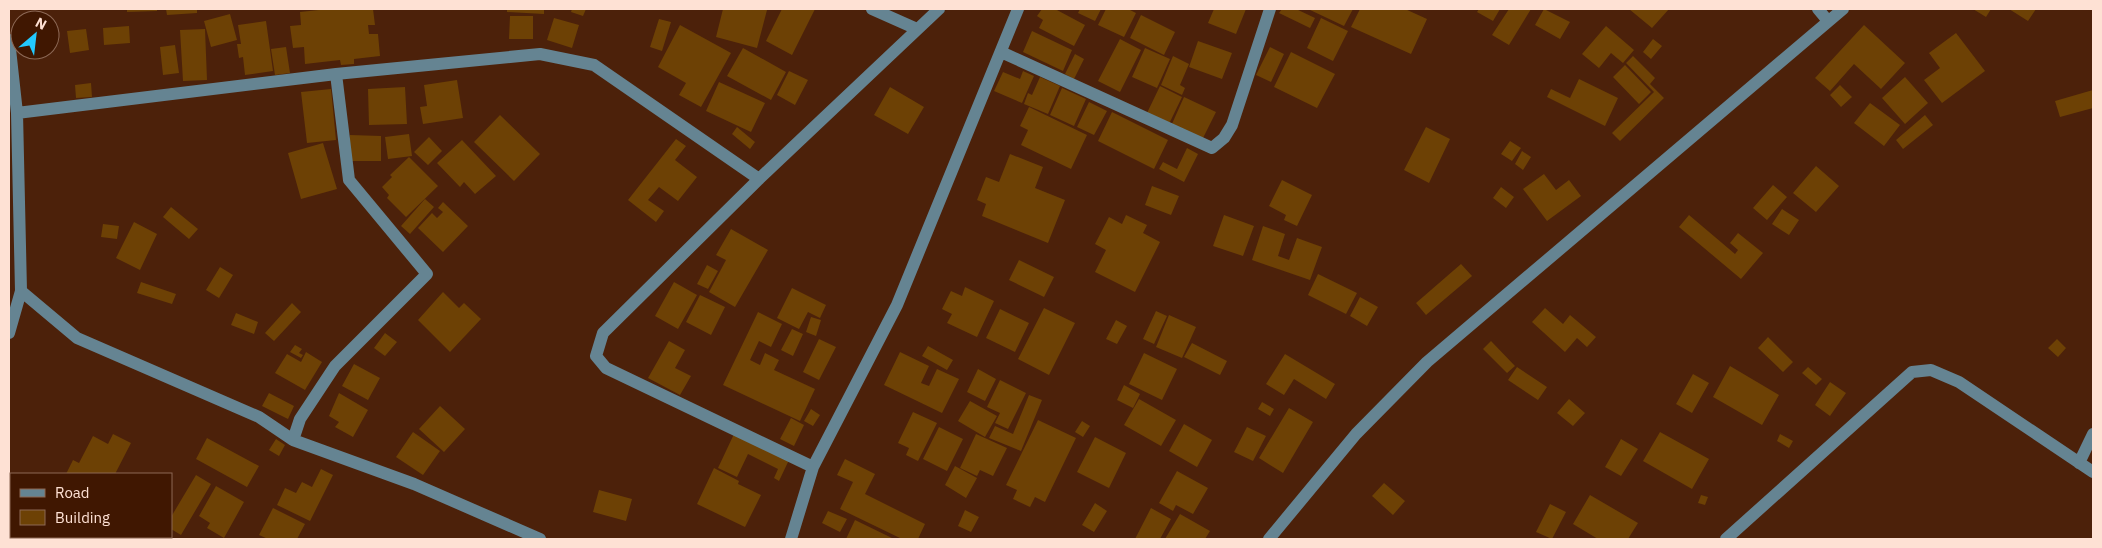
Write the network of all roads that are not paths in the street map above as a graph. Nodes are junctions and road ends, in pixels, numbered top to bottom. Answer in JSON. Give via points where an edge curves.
{"nodes":[{"id":1,"x":872,"y":9,"type":"edge"},
{"id":2,"x":938,"y":9,"type":"edge"},
{"id":3,"x":1018,"y":9,"type":"edge"},
{"id":4,"x":1270,"y":9,"type":"edge"},
{"id":5,"x":1818,"y":9,"type":"edge"},
{"id":6,"x":1843,"y":9,"type":"edge"},
{"id":7,"x":1828,"y":21,"type":"junction"},
{"id":8,"x":917,"y":29,"type":"junction"},
{"id":9,"x":9,"y":40,"type":"edge"},
{"id":10,"x":1001,"y":52,"type":"junction"},
{"id":11,"x":336,"y":74,"type":"junction"},
{"id":12,"x":17,"y":113,"type":"junction"},
{"id":13,"x":759,"y":179,"type":"junction"},
{"id":14,"x":20,"y":291,"type":"junction"},
{"id":15,"x":9,"y":333,"type":"edge"},
{"id":16,"x":2093,"y":434,"type":"edge"},
{"id":17,"x":293,"y":440,"type":"junction"},
{"id":18,"x":2079,"y":463,"type":"junction"},
{"id":19,"x":814,"y":467,"type":"junction"},
{"id":20,"x":2093,"y":472,"type":"edge"},
{"id":21,"x":540,"y":539,"type":"edge"},
{"id":22,"x":791,"y":539,"type":"edge"},
{"id":23,"x":1269,"y":539,"type":"edge"},
{"id":24,"x":1726,"y":539,"type":"edge"}],
"edges":[{"from":1,"to":8,"type":"street"},
{"from":2,"to":8,"type":"street"},
{"from":3,"to":10,"type":"street"},
{"from":4,"to":10,"type":"street","via":[[1232,125],[1212,148]]},
{"from":5,"to":7,"type":"street"},
{"from":6,"to":7,"type":"street"},
{"from":7,"to":23,"type":"street","via":[[1427,362],[1356,434]]},
{"from":8,"to":13,"type":"street"},
{"from":9,"to":12,"type":"street"},
{"from":10,"to":19,"type":"street","via":[[897,306]]},
{"from":11,"to":12,"type":"street"},
{"from":11,"to":13,"type":"street","via":[[540,54],[594,65]]},
{"from":11,"to":17,"type":"street","via":[[349,180],[427,274],[335,366],[300,419]]},
{"from":12,"to":14,"type":"street"},
{"from":13,"to":19,"type":"street","via":[[603,333],[596,356],[606,368]]},
{"from":14,"to":15,"type":"street"},
{"from":14,"to":17,"type":"street","via":[[77,338],[259,417]]},
{"from":16,"to":18,"type":"street"},
{"from":17,"to":21,"type":"street","via":[[414,484]]},
{"from":18,"to":20,"type":"street"},
{"from":18,"to":24,"type":"street","via":[[1959,382],[1931,370],[1912,372]]},
{"from":19,"to":22,"type":"street"}]}
